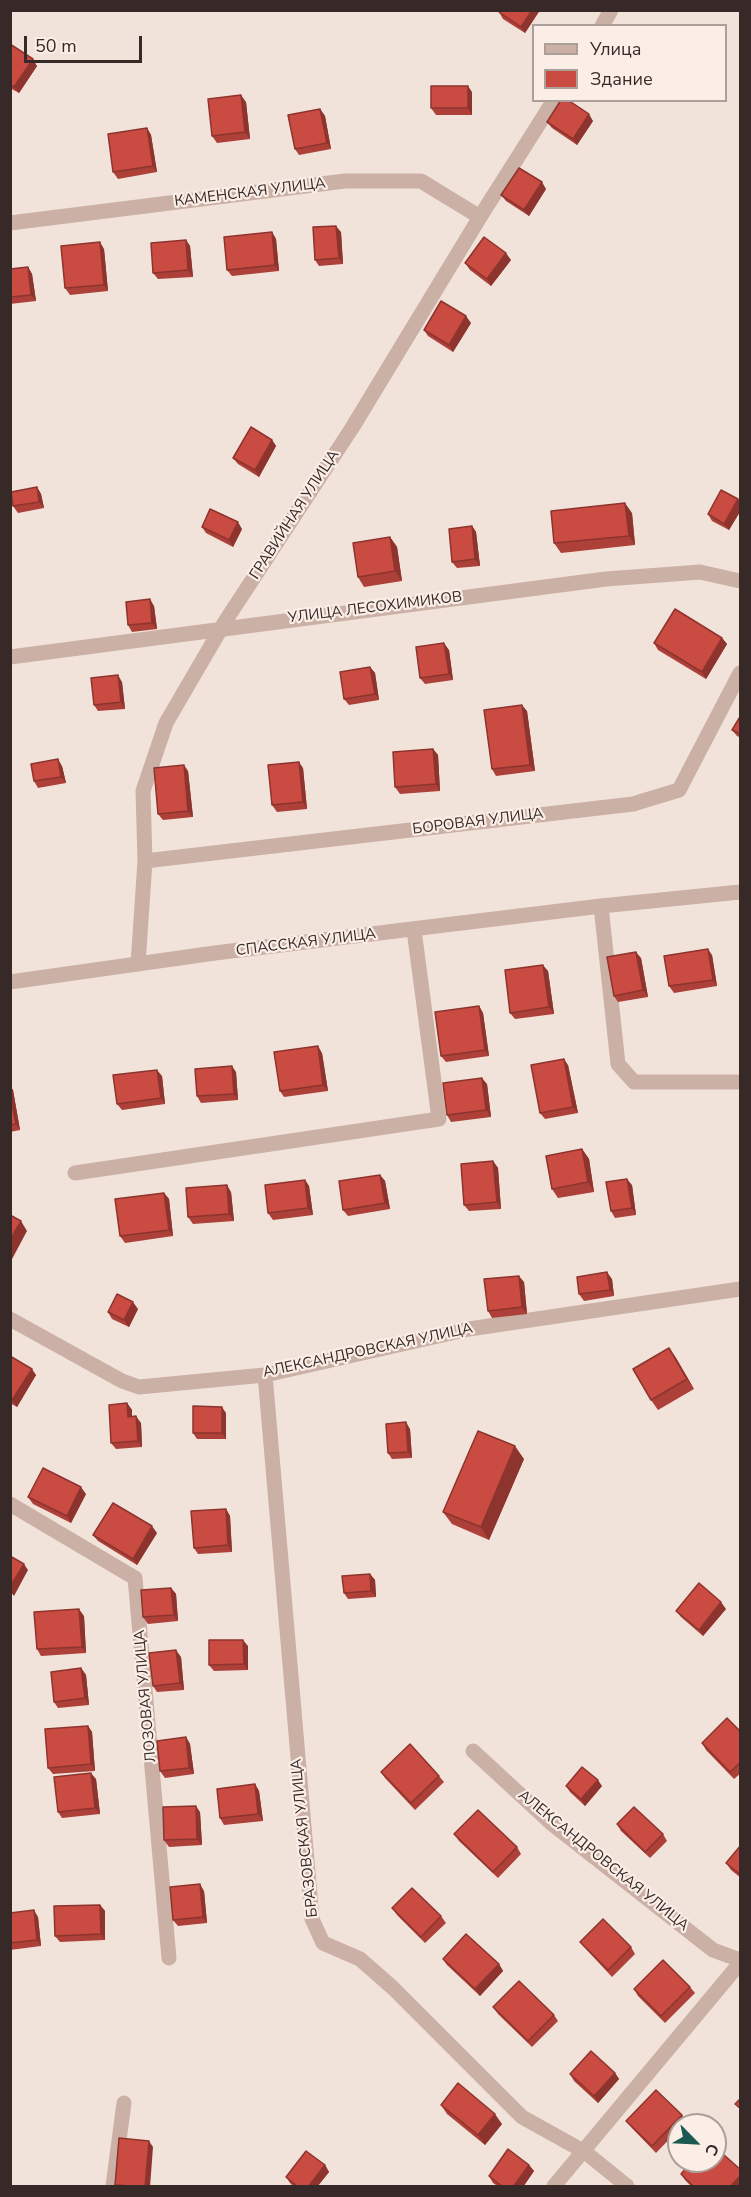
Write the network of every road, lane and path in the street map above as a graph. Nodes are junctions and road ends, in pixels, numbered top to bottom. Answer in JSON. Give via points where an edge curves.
{"nodes":[{"id":1,"x":611,"y":10,"type":"edge"},
{"id":2,"x":603,"y":24,"type":"edge"},
{"id":3,"x":553,"y":102,"type":"edge"},
{"id":4,"x":480,"y":217,"type":"junction"},
{"id":5,"x":10,"y":223,"type":"edge"},
{"id":6,"x":741,"y":581,"type":"edge"},
{"id":7,"x":220,"y":629,"type":"junction"},
{"id":8,"x":10,"y":657,"type":"edge"},
{"id":9,"x":741,"y":673,"type":"edge"},
{"id":10,"x":145,"y":861,"type":"junction"},
{"id":11,"x":741,"y":892,"type":"edge"},
{"id":12,"x":601,"y":906,"type":"junction"},
{"id":13,"x":414,"y":930,"type":"junction"},
{"id":14,"x":138,"y":964,"type":"junction"},
{"id":15,"x":10,"y":982,"type":"edge"},
{"id":16,"x":741,"y":1082,"type":"edge"},
{"id":17,"x":75,"y":1173,"type":"dead end"},
{"id":18,"x":741,"y":1289,"type":"edge"},
{"id":19,"x":10,"y":1319,"type":"edge"},
{"id":20,"x":265,"y":1375,"type":"junction"},
{"id":21,"x":10,"y":1504,"type":"edge"},
{"id":22,"x":473,"y":1751,"type":"dead end"},
{"id":23,"x":169,"y":1958,"type":"dead end"},
{"id":24,"x":741,"y":1962,"type":"edge"},
{"id":25,"x":124,"y":2103,"type":"dead end"},
{"id":26,"x":585,"y":2152,"type":"junction"},
{"id":27,"x":113,"y":2187,"type":"edge"},
{"id":28,"x":554,"y":2187,"type":"edge"},
{"id":29,"x":627,"y":2187,"type":"edge"}],
"edges":[{"from":1,"to":2,"type":"street"},
{"from":3,"to":4,"type":"street","name":"ГРАВИЙНАЯ УЛИЦА"},
{"from":4,"to":5,"type":"street","name":"КАМЕНСКАЯ УЛИЦА","via":[[421,181],[345,181]]},
{"from":4,"to":7,"type":"street","name":"ГРАВИЙНАЯ УЛИЦА","via":[[352,428]]},
{"from":6,"to":7,"type":"street","name":"УЛИЦА ЛЕСОХИМИКОВ","via":[[700,573],[606,579]]},
{"from":7,"to":8,"type":"street","name":"УЛИЦА ЛЕСОХИМИКОВ"},
{"from":7,"to":10,"type":"street","name":"ГРАВИЙНАЯ УЛИЦА","via":[[166,723],[143,791]]},
{"from":9,"to":10,"type":"street","name":"БОРОВАЯ УЛИЦА","via":[[679,790],[633,804]]},
{"from":10,"to":14,"type":"street","name":"ГРАВИЙНАЯ УЛИЦА"},
{"from":11,"to":12,"type":"street","name":"СПАССКАЯ УЛИЦА"},
{"from":12,"to":13,"type":"street","name":"СПАССКАЯ УЛИЦА"},
{"from":12,"to":16,"type":"street","via":[[618,1064],[634,1082]]},
{"from":13,"to":14,"type":"street","name":"СПАССКАЯ УЛИЦА"},
{"from":13,"to":17,"type":"street","via":[[439,1119]]},
{"from":14,"to":15,"type":"street","name":"СПАССКАЯ УЛИЦА"},
{"from":18,"to":20,"type":"street","name":"АЛЕКСАНДРОВСКАЯ УЛИЦА","via":[[469,1329]]},
{"from":19,"to":20,"type":"street","name":"АЛЕКСАНДРОВСКАЯ УЛИЦА","via":[[139,1387]]},
{"from":20,"to":26,"type":"street","name":"БРАЗОВСКАЯ УЛИЦА","via":[[312,1919],[323,1943],[360,1959],[522,2117]]},
{"from":21,"to":23,"type":"street","name":"ЛОЗОВАЯ УЛИЦА","via":[[135,1578]]},
{"from":22,"to":24,"type":"street","name":"АЛЕКСАНДРОВСКАЯ УЛИЦА","via":[[550,1823],[713,1950]]},
{"from":24,"to":26,"type":"street","name":"АЛЕКСАНДРОВСКАЯ УЛИЦА"},
{"from":25,"to":27,"type":"street"},
{"from":26,"to":28,"type":"street","name":"АЛЕКСАНДРОВСКАЯ УЛИЦА"},
{"from":26,"to":29,"type":"street","name":"БРАЗОВСКАЯ УЛИЦА"}]}
